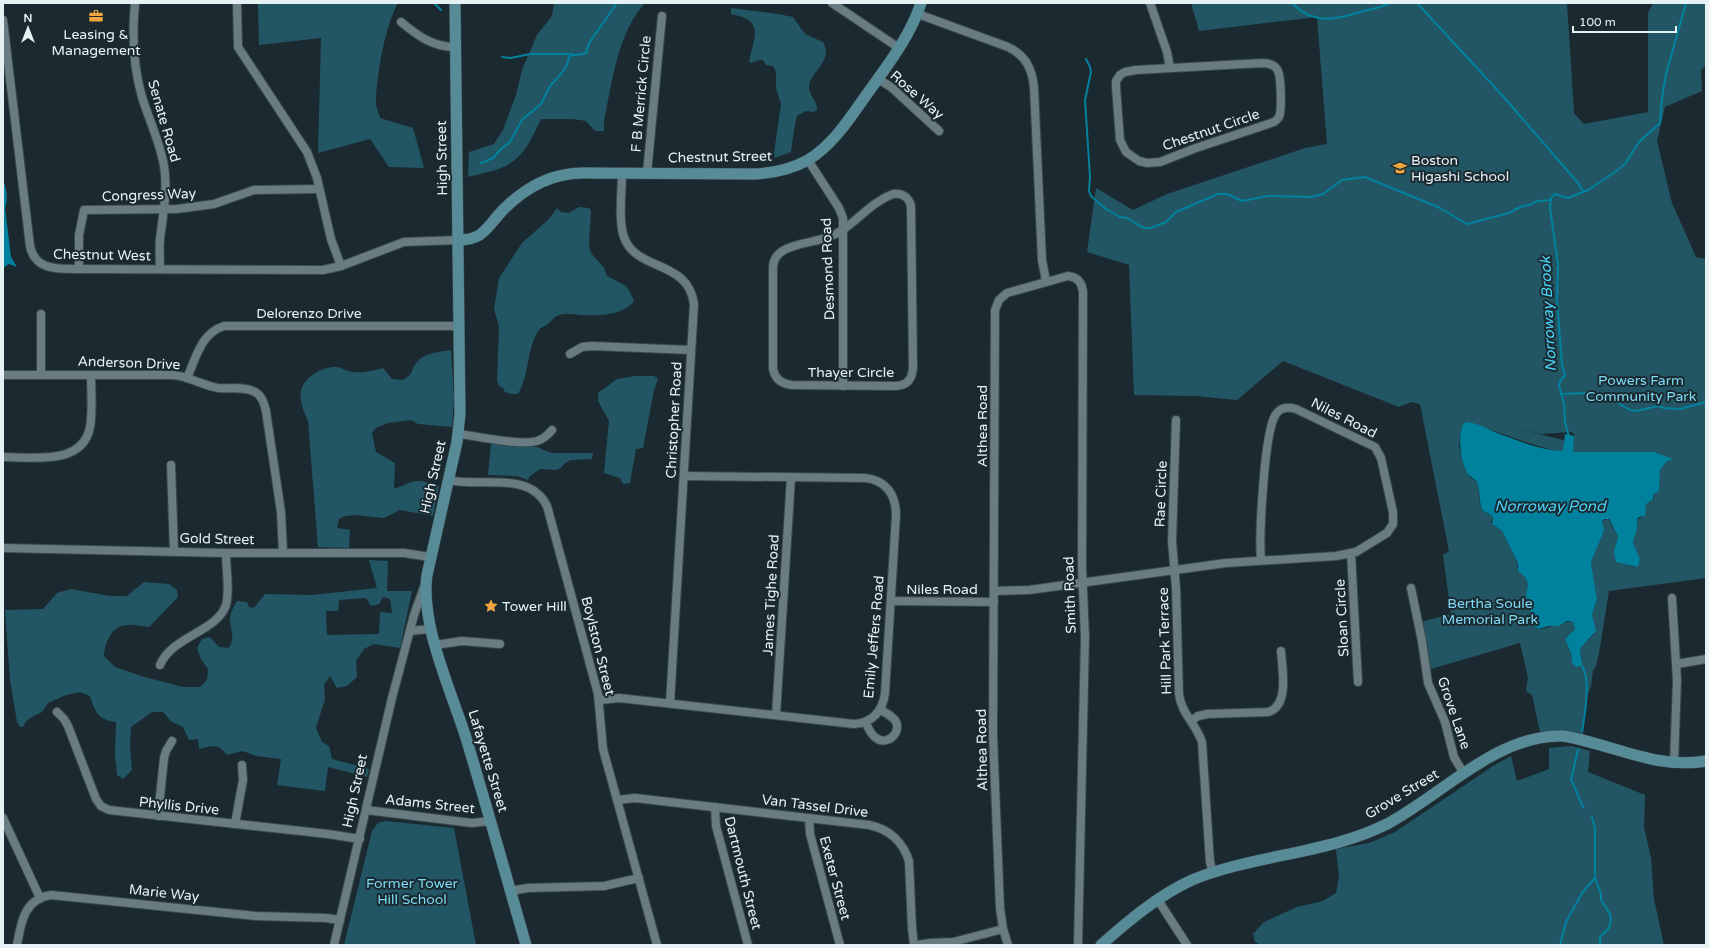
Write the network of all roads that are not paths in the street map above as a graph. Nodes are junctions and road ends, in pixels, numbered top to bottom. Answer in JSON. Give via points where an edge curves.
{"nodes":[{"id":1,"x":135,"y":3,"type":"edge"},
{"id":2,"x":237,"y":3,"type":"edge"},
{"id":3,"x":455,"y":3,"type":"edge"},
{"id":4,"x":833,"y":3,"type":"edge"},
{"id":5,"x":921,"y":3,"type":"edge"},
{"id":6,"x":1150,"y":3,"type":"edge"},
{"id":7,"x":918,"y":14,"type":"junction"},
{"id":8,"x":662,"y":16,"type":"dead end"},
{"id":9,"x":3,"y":20,"type":"edge"},
{"id":10,"x":401,"y":22,"type":"dead end"},
{"id":11,"x":456,"y":48,"type":"junction"},
{"id":12,"x":899,"y":48,"type":"junction"},
{"id":13,"x":1170,"y":68,"type":"junction"},
{"id":14,"x":878,"y":78,"type":"junction"},
{"id":15,"x":939,"y":131,"type":"dead end"},
{"id":16,"x":808,"y":160,"type":"junction"},
{"id":17,"x":622,"y":173,"type":"junction"},
{"id":18,"x":647,"y":173,"type":"junction"},
{"id":19,"x":319,"y":189,"type":"junction"},
{"id":20,"x":164,"y":209,"type":"junction"},
{"id":21,"x":843,"y":229,"type":"junction"},
{"id":22,"x":458,"y":240,"type":"junction"},
{"id":23,"x":341,"y":266,"type":"junction"},
{"id":24,"x":79,"y":269,"type":"junction"},
{"id":25,"x":160,"y":269,"type":"junction"},
{"id":26,"x":1046,"y":281,"type":"junction"},
{"id":27,"x":41,"y":314,"type":"dead end"},
{"id":28,"x":460,"y":326,"type":"junction"},
{"id":29,"x":691,"y":350,"type":"junction"},
{"id":30,"x":570,"y":354,"type":"dead end"},
{"id":31,"x":3,"y":375,"type":"edge"},
{"id":32,"x":41,"y":375,"type":"junction"},
{"id":33,"x":91,"y":375,"type":"junction"},
{"id":34,"x":187,"y":378,"type":"junction"},
{"id":35,"x":843,"y":386,"type":"junction"},
{"id":36,"x":1176,"y":420,"type":"dead end"},
{"id":37,"x":552,"y":430,"type":"dead end"},
{"id":38,"x":458,"y":434,"type":"junction"},
{"id":39,"x":3,"y":457,"type":"edge"},
{"id":40,"x":171,"y":465,"type":"dead end"},
{"id":41,"x":684,"y":476,"type":"junction"},
{"id":42,"x":791,"y":477,"type":"junction"},
{"id":43,"x":448,"y":480,"type":"junction"},
{"id":44,"x":3,"y":548,"type":"edge"},
{"id":45,"x":174,"y":552,"type":"junction"},
{"id":46,"x":226,"y":552,"type":"junction"},
{"id":47,"x":283,"y":552,"type":"junction"},
{"id":48,"x":1351,"y":553,"type":"junction"},
{"id":49,"x":430,"y":556,"type":"junction"},
{"id":50,"x":1261,"y":560,"type":"junction"},
{"id":51,"x":1175,"y":570,"type":"junction"},
{"id":52,"x":1083,"y":583,"type":"junction"},
{"id":53,"x":425,"y":585,"type":"junction"},
{"id":54,"x":1411,"y":588,"type":"dead end"},
{"id":55,"x":994,"y":592,"type":"junction"},
{"id":56,"x":1672,"y":598,"type":"dead end"},
{"id":57,"x":891,"y":601,"type":"junction"},
{"id":58,"x":994,"y":602,"type":"junction"},
{"id":59,"x":430,"y":629,"type":"junction"},
{"id":60,"x":410,"y":631,"type":"junction"},
{"id":61,"x":500,"y":644,"type":"dead end"},
{"id":62,"x":435,"y":645,"type":"junction"},
{"id":63,"x":1281,"y":651,"type":"dead end"},
{"id":64,"x":1706,"y":659,"type":"edge"},
{"id":65,"x":1677,"y":664,"type":"junction"},
{"id":66,"x":160,"y":665,"type":"dead end"},
{"id":67,"x":1358,"y":682,"type":"dead end"},
{"id":68,"x":600,"y":700,"type":"junction"},
{"id":69,"x":670,"y":703,"type":"junction"},
{"id":70,"x":880,"y":710,"type":"junction"},
{"id":71,"x":57,"y":712,"type":"dead end"},
{"id":72,"x":776,"y":715,"type":"junction"},
{"id":73,"x":1191,"y":721,"type":"junction"},
{"id":74,"x":866,"y":722,"type":"junction"},
{"id":75,"x":172,"y":741,"type":"dead end"},
{"id":76,"x":1674,"y":763,"type":"junction"},
{"id":77,"x":1706,"y":763,"type":"edge"},
{"id":78,"x":242,"y":764,"type":"dead end"},
{"id":79,"x":1464,"y":774,"type":"junction"},
{"id":80,"x":617,"y":800,"type":"junction"},
{"id":81,"x":715,"y":807,"type":"junction"},
{"id":82,"x":366,"y":810,"type":"junction"},
{"id":83,"x":158,"y":816,"type":"junction"},
{"id":84,"x":3,"y":818,"type":"edge"},
{"id":85,"x":809,"y":818,"type":"junction"},
{"id":86,"x":490,"y":821,"type":"junction"},
{"id":87,"x":235,"y":824,"type":"junction"},
{"id":88,"x":360,"y":839,"type":"junction"},
{"id":89,"x":1213,"y":873,"type":"junction"},
{"id":90,"x":639,"y":878,"type":"junction"},
{"id":91,"x":510,"y":892,"type":"junction"},
{"id":92,"x":40,"y":898,"type":"junction"},
{"id":93,"x":1158,"y":900,"type":"junction"},
{"id":94,"x":340,"y":920,"type":"junction"},
{"id":95,"x":1003,"y":929,"type":"junction"},
{"id":96,"x":18,"y":945,"type":"edge"},
{"id":97,"x":334,"y":945,"type":"edge"},
{"id":98,"x":526,"y":945,"type":"edge"},
{"id":99,"x":657,"y":945,"type":"edge"},
{"id":100,"x":748,"y":945,"type":"edge"},
{"id":101,"x":840,"y":945,"type":"edge"},
{"id":102,"x":914,"y":945,"type":"edge"},
{"id":103,"x":918,"y":945,"type":"edge"},
{"id":104,"x":1008,"y":945,"type":"edge"},
{"id":105,"x":1078,"y":945,"type":"edge"},
{"id":106,"x":1101,"y":945,"type":"edge"},
{"id":107,"x":1187,"y":945,"type":"edge"}],
"edges":[{"from":1,"to":20,"type":"street","name":"Senate Road","via":[[134,51],[142,96],[163,162],[166,190]]},
{"from":2,"to":19,"type":"street","via":[[238,48],[307,152]]},
{"from":3,"to":11,"type":"main road","name":"High Street"},
{"from":4,"to":12,"type":"street"},
{"from":5,"to":7,"type":"main road","name":"Chestnut Street"},
{"from":6,"to":13,"type":"street"},
{"from":7,"to":12,"type":"main road","name":"Chestnut Street"},
{"from":7,"to":26,"type":"street","via":[[1008,47],[1029,64],[1034,87],[1042,260]]},
{"from":8,"to":18,"type":"street","name":"F B Merrick Circle"},
{"from":9,"to":24,"type":"street","name":"Chestnut West","via":[[32,254],[49,268]]},
{"from":10,"to":11,"type":"street","via":[[423,39],[440,46]]},
{"from":11,"to":22,"type":"main road","name":"High Street"},
{"from":12,"to":14,"type":"main road","name":"Chestnut Street"},
{"from":13,"to":13,"type":"street","name":"Chestnut Circle","via":[[1262,63],[1272,65],[1280,76],[1278,118],[1268,125],[1202,145],[1160,162],[1139,162],[1128,155],[1120,140],[1116,81],[1120,75],[1129,71]]},
{"from":14,"to":15,"type":"street","name":"Rose Way"},
{"from":14,"to":16,"type":"main road","name":"Chestnut Street","via":[[835,136]]},
{"from":16,"to":18,"type":"main road","name":"Chestnut Street","via":[[781,170],[755,174]]},
{"from":16,"to":21,"type":"street","name":"Desmond Road","via":[[841,212]]},
{"from":17,"to":18,"type":"main road","name":"Chestnut Street"},
{"from":17,"to":22,"type":"main road","name":"Chestnut Street","via":[[572,173],[543,181],[515,200],[478,237]]},
{"from":17,"to":29,"type":"street","name":"Christopher Road","via":[[623,236],[634,252],[678,275],[689,287],[694,304]]},
{"from":19,"to":20,"type":"street","name":"Congress Way","via":[[254,190],[208,205]]},
{"from":19,"to":23,"type":"street","via":[[331,239]]},
{"from":20,"to":24,"type":"street","name":"Congress Way","via":[[84,210],[79,235]]},
{"from":20,"to":25,"type":"street","name":"Senate Road"},
{"from":21,"to":35,"type":"street","name":"Desmond Road"},
{"from":21,"to":35,"type":"street","name":"Thayer Circle","via":[[828,238],[786,249],[776,257],[773,267],[773,366],[775,376],[784,384]]},
{"from":21,"to":35,"type":"street","name":"Thayer Circle","via":[[890,195],[904,196],[910,203],[912,375],[909,381],[900,386]]},
{"from":22,"to":23,"type":"street","name":"Chestnut West","via":[[404,242]]},
{"from":22,"to":28,"type":"main road","name":"High Street"},
{"from":23,"to":25,"type":"street","name":"Chestnut West","via":[[317,271]]},
{"from":24,"to":25,"type":"street","name":"Chestnut West"},
{"from":26,"to":52,"type":"street","name":"Smith Road","via":[[1073,277],[1081,283],[1083,292]]},
{"from":26,"to":55,"type":"street","name":"Althea Road","via":[[1007,293],[996,307]]},
{"from":27,"to":32,"type":"street"},
{"from":28,"to":34,"type":"street","name":"Delorenzo Drive","via":[[224,326],[206,337]]},
{"from":28,"to":38,"type":"main road","name":"High Street"},
{"from":29,"to":30,"type":"street","via":[[592,346]]},
{"from":29,"to":41,"type":"street","name":"Christopher Road"},
{"from":31,"to":32,"type":"street","name":"Anderson Drive"},
{"from":32,"to":33,"type":"street","name":"Anderson Drive"},
{"from":33,"to":34,"type":"street","name":"Anderson Drive","via":[[172,375]]},
{"from":33,"to":39,"type":"street","via":[[90,427],[79,447],[62,456]]},
{"from":34,"to":47,"type":"street","name":"Anderson Drive","via":[[212,387],[250,390],[262,399],[266,410],[280,504]]},
{"from":36,"to":51,"type":"street","name":"Rae Circle","via":[[1172,541]]},
{"from":37,"to":38,"type":"street","via":[[542,439],[529,442]]},
{"from":38,"to":43,"type":"main road","name":"High Street"},
{"from":40,"to":45,"type":"street"},
{"from":41,"to":42,"type":"street","name":"Emily Jeffers Road"},
{"from":41,"to":69,"type":"street","name":"Christopher Road"},
{"from":42,"to":57,"type":"street","name":"Emily Jeffers Road","via":[[869,478],[888,488],[896,510]]},
{"from":42,"to":72,"type":"street","name":"James Tighe Road"},
{"from":43,"to":49,"type":"main road","name":"High Street"},
{"from":43,"to":68,"type":"street","name":"Boylston Street","via":[[522,484],[536,491],[545,502],[551,516]]},
{"from":44,"to":45,"type":"street","name":"Gold Street"},
{"from":45,"to":46,"type":"street","name":"Gold Street"},
{"from":46,"to":47,"type":"street","name":"Gold Street"},
{"from":46,"to":66,"type":"street","via":[[227,596],[224,609],[211,623],[172,648]]},
{"from":47,"to":49,"type":"street","name":"Gold Street","via":[[404,552]]},
{"from":48,"to":50,"type":"street","name":"Niles Road"},
{"from":48,"to":50,"type":"street","name":"Niles Road","via":[[1385,535],[1393,524],[1393,512],[1380,455],[1375,447],[1365,441],[1300,410],[1288,408],[1276,415],[1267,448]]},
{"from":48,"to":67,"type":"street","name":"Sloan Circle"},
{"from":49,"to":53,"type":"main road","name":"High Street"},
{"from":50,"to":51,"type":"street","name":"Niles Road"},
{"from":51,"to":52,"type":"street","name":"Niles Road"},
{"from":51,"to":73,"type":"street","name":"Hill Park Terrace","via":[[1180,698],[1183,709]]},
{"from":52,"to":55,"type":"street","name":"Niles Road"},
{"from":52,"to":105,"type":"street","name":"Smith Road","via":[[1085,637]]},
{"from":53,"to":59,"type":"main road","name":"Lafayette Street"},
{"from":53,"to":60,"type":"street","name":"High Street"},
{"from":54,"to":79,"type":"street","name":"Grove Lane","via":[[1428,683],[1445,722],[1454,757]]},
{"from":55,"to":58,"type":"street","name":"Althea Road"},
{"from":56,"to":65,"type":"street"},
{"from":57,"to":58,"type":"street","name":"Niles Road"},
{"from":57,"to":70,"type":"street","name":"Emily Jeffers Road","via":[[885,693]]},
{"from":58,"to":95,"type":"street","name":"Althea Road","via":[[994,751]]},
{"from":59,"to":60,"type":"street"},
{"from":59,"to":62,"type":"main road","name":"Lafayette Street"},
{"from":60,"to":82,"type":"street","name":"High Street"},
{"from":61,"to":62,"type":"street","via":[[462,641]]},
{"from":62,"to":86,"type":"main road","name":"Lafayette Street"},
{"from":63,"to":73,"type":"street","via":[[1283,694],[1277,708],[1268,712],[1207,714]]},
{"from":64,"to":65,"type":"street"},
{"from":65,"to":76,"type":"street"},
{"from":68,"to":69,"type":"street","via":[[619,698]]},
{"from":68,"to":80,"type":"street","name":"Boylston Street","via":[[602,743]]},
{"from":69,"to":72,"type":"street"},
{"from":70,"to":74,"type":"street","name":"Emily Jeffers Road"},
{"from":70,"to":74,"type":"street","via":[[896,722],[897,729],[893,737],[884,741],[877,739]]},
{"from":71,"to":83,"type":"street","name":"Phyllis Drive","via":[[68,726],[101,806],[113,811]]},
{"from":72,"to":74,"type":"street","via":[[850,724]]},
{"from":73,"to":89,"type":"street","name":"Hill Park Terrace","via":[[1203,747]]},
{"from":75,"to":83,"type":"street","via":[[164,758]]},
{"from":76,"to":77,"type":"main road","name":"Grove Street"},
{"from":76,"to":79,"type":"main road","name":"Grove Street","via":[[1656,761],[1574,738],[1554,736],[1534,739],[1510,748]]},
{"from":78,"to":87,"type":"street","via":[[243,780]]},
{"from":79,"to":89,"type":"main road","name":"Grove Street","via":[[1395,819],[1368,832]]},
{"from":80,"to":81,"type":"street","name":"Van Tassel Drive","via":[[632,798]]},
{"from":80,"to":90,"type":"street","name":"Boylston Street"},
{"from":81,"to":85,"type":"street","name":"Van Tassel Drive"},
{"from":81,"to":100,"type":"street","name":"Dartmouth Street","via":[[716,826]]},
{"from":82,"to":86,"type":"street","name":"Adams Street","via":[[472,823]]},
{"from":82,"to":88,"type":"street","name":"High Street"},
{"from":83,"to":87,"type":"street","name":"Phyllis Drive"},
{"from":84,"to":92,"type":"street"},
{"from":85,"to":101,"type":"street","name":"Exeter Street","via":[[810,834]]},
{"from":85,"to":102,"type":"street","name":"Van Tassel Drive","via":[[878,828],[890,834],[900,844],[909,866]]},
{"from":86,"to":91,"type":"main road","name":"Lafayette Street"},
{"from":87,"to":88,"type":"street","name":"Phyllis Drive"},
{"from":88,"to":94,"type":"street","name":"High Street"},
{"from":89,"to":93,"type":"main road","name":"Grove Street","via":[[1182,885]]},
{"from":90,"to":91,"type":"street","via":[[604,886],[528,888]]},
{"from":90,"to":99,"type":"street","name":"Boylston Street"},
{"from":91,"to":98,"type":"main road","name":"Lafayette Street"},
{"from":92,"to":94,"type":"street","name":"Marie Way","via":[[60,895],[256,916]]},
{"from":92,"to":96,"type":"street","via":[[31,904],[25,913]]},
{"from":93,"to":106,"type":"main road","name":"Grove Street"},
{"from":93,"to":107,"type":"street"},
{"from":94,"to":97,"type":"street","name":"High Street"},
{"from":95,"to":103,"type":"street","via":[[953,942]]},
{"from":95,"to":104,"type":"street","name":"Althea Road"}]}
